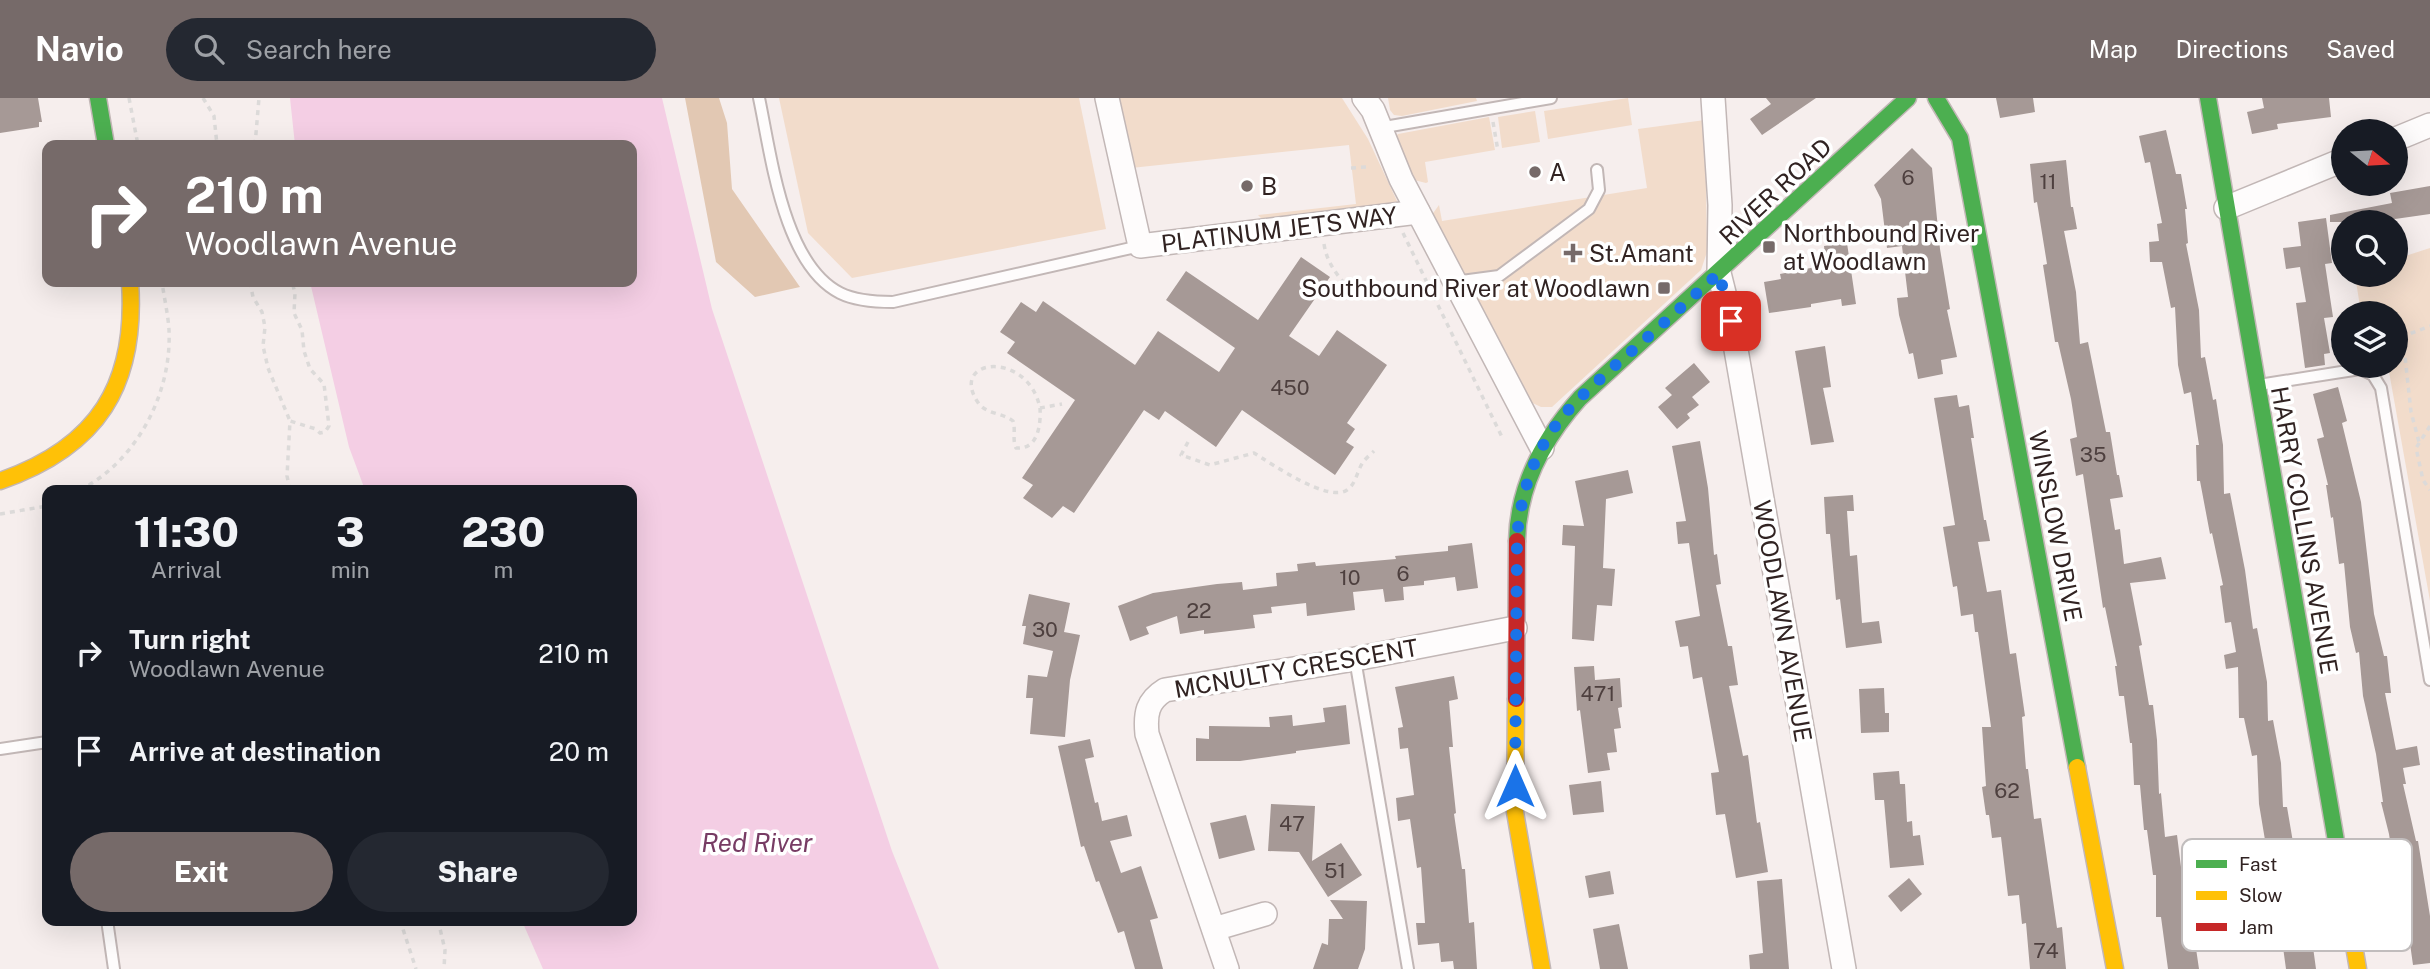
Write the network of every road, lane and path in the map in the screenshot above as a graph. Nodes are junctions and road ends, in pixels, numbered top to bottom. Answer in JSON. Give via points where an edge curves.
{"nodes":[{"id":1,"x":98,"y":98,"type":"edge"},
{"id":2,"x":129,"y":98,"type":"edge"},
{"id":3,"x":203,"y":98,"type":"edge"},
{"id":4,"x":259,"y":98,"type":"edge"},
{"id":5,"x":759,"y":98,"type":"edge"},
{"id":6,"x":1107,"y":98,"type":"edge"},
{"id":7,"x":1551,"y":98,"type":"edge"},
{"id":8,"x":1713,"y":98,"type":"edge"},
{"id":9,"x":1908,"y":98,"type":"edge"},
{"id":10,"x":1936,"y":98,"type":"edge"},
{"id":11,"x":2208,"y":98,"type":"edge"},
{"id":12,"x":1372,"y":109,"type":"edge"},
{"id":13,"x":1490,"y":109,"type":"junction"},
{"id":14,"x":2430,"y":125,"type":"edge"},
{"id":15,"x":2408,"y":134,"type":"edge"},
{"id":16,"x":105,"y":140,"type":"edge"},
{"id":17,"x":137,"y":140,"type":"edge"},
{"id":18,"x":216,"y":140,"type":"edge"},
{"id":19,"x":255,"y":140,"type":"edge"},
{"id":20,"x":1498,"y":151,"type":"dead end"},
{"id":21,"x":2331,"y":165,"type":"edge"},
{"id":22,"x":1366,"y":167,"type":"dead end"},
{"id":23,"x":1351,"y":168,"type":"dead end"},
{"id":24,"x":1597,"y":170,"type":"dead end"},
{"id":25,"x":2226,"y":208,"type":"junction"},
{"id":26,"x":1418,"y":212,"type":"junction"},
{"id":27,"x":1395,"y":216,"type":"junction"},
{"id":28,"x":1321,"y":224,"type":"junction"},
{"id":29,"x":1140,"y":246,"type":"junction"},
{"id":30,"x":1719,"y":273,"type":"junction"},
{"id":31,"x":1454,"y":282,"type":"junction"},
{"id":32,"x":130,"y":287,"type":"edge"},
{"id":33,"x":163,"y":287,"type":"edge"},
{"id":34,"x":251,"y":287,"type":"edge"},
{"id":35,"x":293,"y":287,"type":"edge"},
{"id":36,"x":1351,"y":291,"type":"dead end"},
{"id":37,"x":2430,"y":326,"type":"edge"},
{"id":38,"x":2408,"y":336,"type":"edge"},
{"id":39,"x":2407,"y":378,"type":"edge"},
{"id":40,"x":2257,"y":385,"type":"junction"},
{"id":41,"x":1062,"y":404,"type":"dead end"},
{"id":42,"x":1040,"y":408,"type":"junction"},
{"id":43,"x":290,"y":421,"type":"junction"},
{"id":44,"x":2430,"y":426,"type":"edge"},
{"id":45,"x":1503,"y":439,"type":"dead end"},
{"id":46,"x":1188,"y":442,"type":"dead end"},
{"id":47,"x":2419,"y":442,"type":"junction"},
{"id":48,"x":1542,"y":448,"type":"junction"},
{"id":49,"x":1374,"y":451,"type":"dead end"},
{"id":50,"x":0,"y":481,"type":"edge"},
{"id":51,"x":87,"y":485,"type":"edge"},
{"id":52,"x":289,"y":485,"type":"edge"},
{"id":53,"x":2430,"y":490,"type":"edge"},
{"id":54,"x":42,"y":507,"type":"edge"},
{"id":55,"x":0,"y":514,"type":"edge"},
{"id":56,"x":1515,"y":628,"type":"junction"},
{"id":57,"x":1355,"y":659,"type":"junction"},
{"id":58,"x":2430,"y":680,"type":"edge"},
{"id":59,"x":42,"y":743,"type":"edge"},
{"id":60,"x":0,"y":749,"type":"edge"},
{"id":61,"x":2336,"y":839,"type":"edge"},
{"id":62,"x":1265,"y":914,"type":"dead end"},
{"id":63,"x":108,"y":926,"type":"edge"},
{"id":64,"x":402,"y":926,"type":"edge"},
{"id":65,"x":439,"y":926,"type":"edge"},
{"id":66,"x":1214,"y":929,"type":"junction"},
{"id":67,"x":2355,"y":951,"type":"edge"},
{"id":68,"x":114,"y":969,"type":"edge"},
{"id":69,"x":416,"y":969,"type":"edge"},
{"id":70,"x":444,"y":969,"type":"edge"},
{"id":71,"x":1227,"y":969,"type":"edge"},
{"id":72,"x":1408,"y":969,"type":"edge"},
{"id":73,"x":1542,"y":969,"type":"edge"},
{"id":74,"x":1843,"y":969,"type":"edge"},
{"id":75,"x":2116,"y":969,"type":"edge"},
{"id":76,"x":2358,"y":969,"type":"edge"}],
"edges":[{"from":1,"to":16,"type":"street"},
{"from":2,"to":17,"type":"path"},
{"from":3,"to":18,"type":"path","via":[[214,116]]},
{"from":4,"to":19,"type":"path"},
{"from":5,"to":29,"type":"lane","via":[[785,219],[804,256],[839,293],[869,302],[893,302]]},
{"from":6,"to":29,"type":"street"},
{"from":7,"to":13,"type":"lane"},
{"from":8,"to":30,"type":"street","name":"WOODLAWN AVENUE"},
{"from":9,"to":30,"type":"street","name":"RIVER ROAD"},
{"from":10,"to":75,"type":"street","name":"WINSLOW DRIVE","via":[[1960,138]]},
{"from":11,"to":25,"type":"street","name":"HARRY COLLINS AVENUE"},
{"from":12,"to":13,"type":"lane"},
{"from":12,"to":26,"type":"street"},
{"from":13,"to":20,"type":"path"},
{"from":14,"to":15,"type":"street"},
{"from":21,"to":25,"type":"street"},
{"from":22,"to":23,"type":"path"},
{"from":24,"to":31,"type":"lane","via":[[1599,190],[1589,209],[1499,276]]},
{"from":25,"to":40,"type":"street","name":"HARRY COLLINS AVENUE"},
{"from":26,"to":27,"type":"street","name":"PLATINUM JETS WAY"},
{"from":26,"to":31,"type":"street"},
{"from":27,"to":28,"type":"street","name":"PLATINUM JETS WAY"},
{"from":27,"to":45,"type":"path"},
{"from":28,"to":29,"type":"street","name":"PLATINUM JETS WAY"},
{"from":28,"to":36,"type":"path","via":[[1325,257]]},
{"from":30,"to":48,"type":"street","name":"RIVER ROAD","via":[[1580,398]]},
{"from":30,"to":74,"type":"street","name":"WOODLAWN AVENUE","via":[[1734,334]]},
{"from":31,"to":48,"type":"street"},
{"from":32,"to":50,"type":"street","via":[[131,340],[121,381],[98,419],[47,462]]},
{"from":33,"to":51,"type":"path","via":[[169,330],[167,359],[149,423],[122,460]]},
{"from":34,"to":43,"type":"path","via":[[262,312],[268,368]]},
{"from":35,"to":43,"type":"path","via":[[293,313],[302,330],[310,369],[324,384],[329,426],[320,433]]},
{"from":37,"to":38,"type":"path"},
{"from":39,"to":47,"type":"path"},
{"from":40,"to":58,"type":"lane","via":[[2360,369],[2372,374],[2381,388]]},
{"from":40,"to":61,"type":"street","name":"HARRY COLLINS AVENUE"},
{"from":41,"to":42,"type":"path"},
{"from":42,"to":42,"type":"path","via":[[1033,388],[1019,374],[985,366],[976,372],[974,394],[985,409],[1013,421],[1016,447],[1029,446],[1036,439]]},
{"from":43,"to":52,"type":"path"},
{"from":44,"to":47,"type":"path"},
{"from":46,"to":49,"type":"path","via":[[1181,456],[1210,465],[1254,453],[1334,494],[1346,491]]},
{"from":47,"to":53,"type":"path","via":[[2416,448],[2423,480]]},
{"from":48,"to":56,"type":"street","name":"RIVER ROAD","via":[[1520,508]]},
{"from":54,"to":55,"type":"path"},
{"from":56,"to":57,"type":"street","name":"MCNULTY CRESCENT"},
{"from":56,"to":73,"type":"street","name":"RIVER ROAD","via":[[1515,813]]},
{"from":57,"to":66,"type":"street","name":"MCNULTY CRESCENT","via":[[1165,690],[1149,706],[1147,734]]},
{"from":57,"to":72,"type":"lane"},
{"from":59,"to":60,"type":"lane"},
{"from":62,"to":66,"type":"street"},
{"from":63,"to":68,"type":"lane"},
{"from":64,"to":69,"type":"path"},
{"from":65,"to":70,"type":"path"},
{"from":66,"to":71,"type":"street","name":"MCNULTY CRESCENT"},
{"from":67,"to":76,"type":"street","name":"HARRY COLLINS AVENUE"}]}
